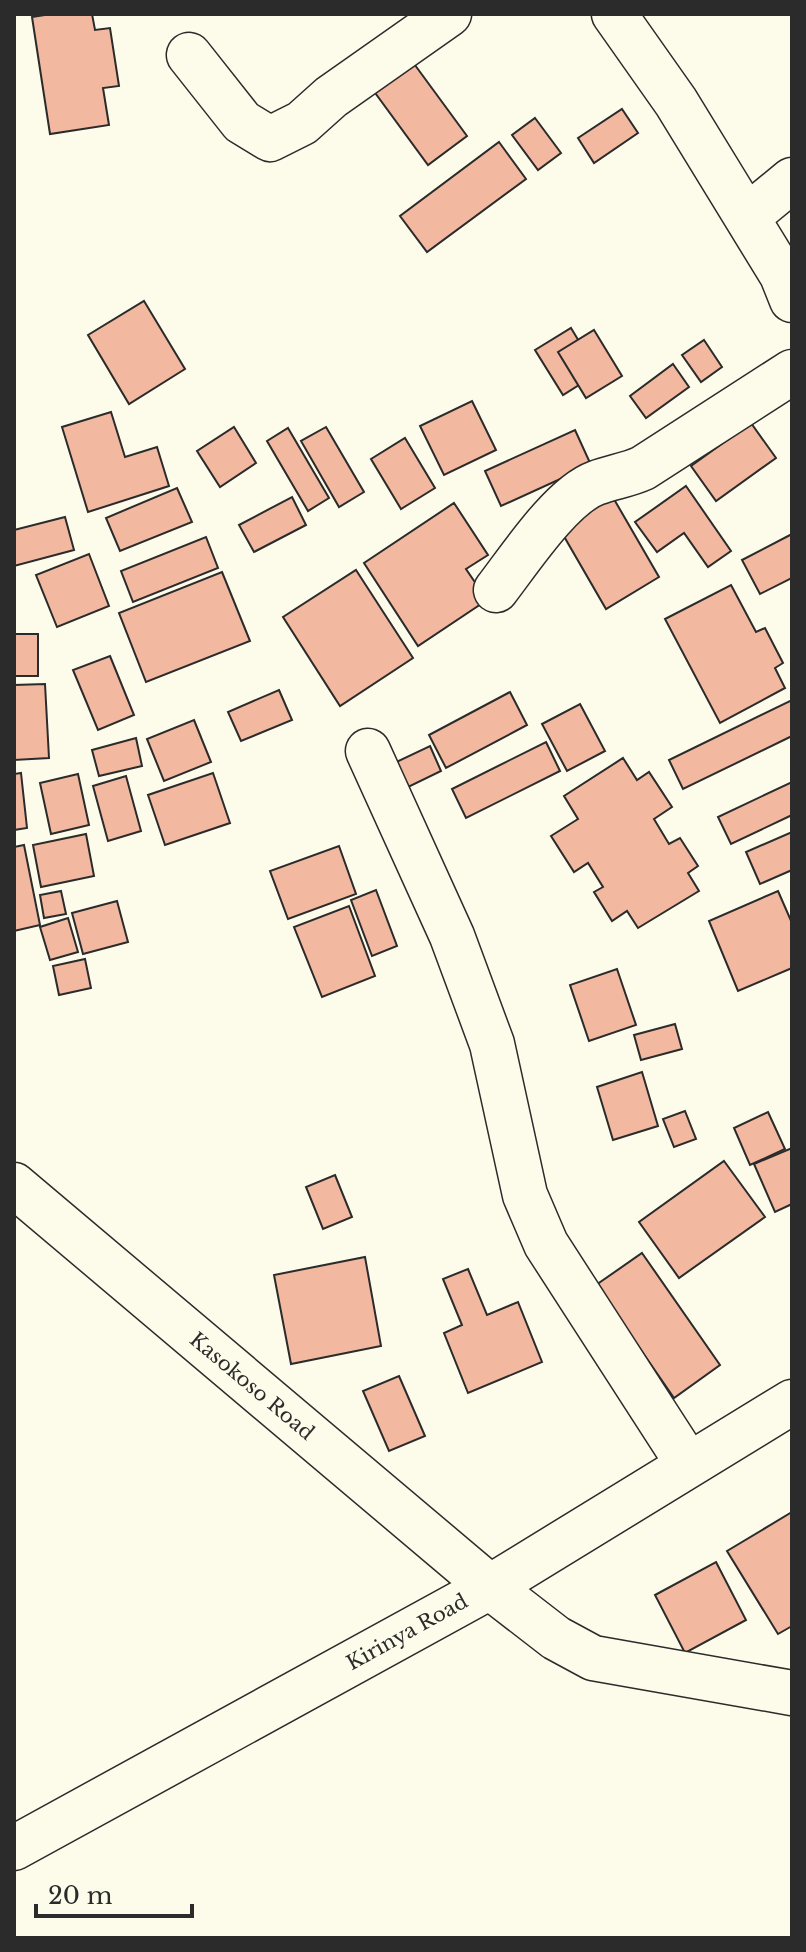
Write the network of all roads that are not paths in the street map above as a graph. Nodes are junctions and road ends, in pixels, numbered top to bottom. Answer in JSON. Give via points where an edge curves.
{"nodes":[{"id":1,"x":449,"y":14,"type":"edge"},
{"id":2,"x":614,"y":14,"type":"edge"},
{"id":3,"x":189,"y":55,"type":"dead end"},
{"id":4,"x":792,"y":180,"type":"edge"},
{"id":5,"x":747,"y":217,"type":"junction"},
{"id":6,"x":792,"y":300,"type":"edge"},
{"id":7,"x":792,"y":372,"type":"edge"},
{"id":8,"x":496,"y":590,"type":"dead end"},
{"id":9,"x":368,"y":751,"type":"dead end"},
{"id":10,"x":17,"y":1181,"type":"edge"},
{"id":11,"x":792,"y":1402,"type":"edge"},
{"id":12,"x":688,"y":1464,"type":"junction"},
{"id":13,"x":490,"y":1587,"type":"junction"},
{"id":14,"x":792,"y":1693,"type":"edge"},
{"id":15,"x":14,"y":1848,"type":"edge"}],
"edges":[{"from":1,"to":3,"type":"street","via":[[302,123],[270,139],[242,122]]},
{"from":2,"to":5,"type":"street"},
{"from":4,"to":5,"type":"street"},
{"from":5,"to":6,"type":"street"},
{"from":7,"to":8,"type":"street","via":[[643,468],[595,483],[568,499]]},
{"from":9,"to":12,"type":"street","via":[[452,936],[492,1044],[525,1195],[546,1244]]},
{"from":10,"to":13,"type":"street","name":"Kasokoso Road"},
{"from":11,"to":12,"type":"street","name":"Kirinya Road"},
{"from":12,"to":13,"type":"street","name":"Kirinya Road"},
{"from":13,"to":14,"type":"street","name":"Kasokoso Road","via":[[556,1638],[593,1658]]},
{"from":13,"to":15,"type":"street","name":"Kirinya Road"}]}
